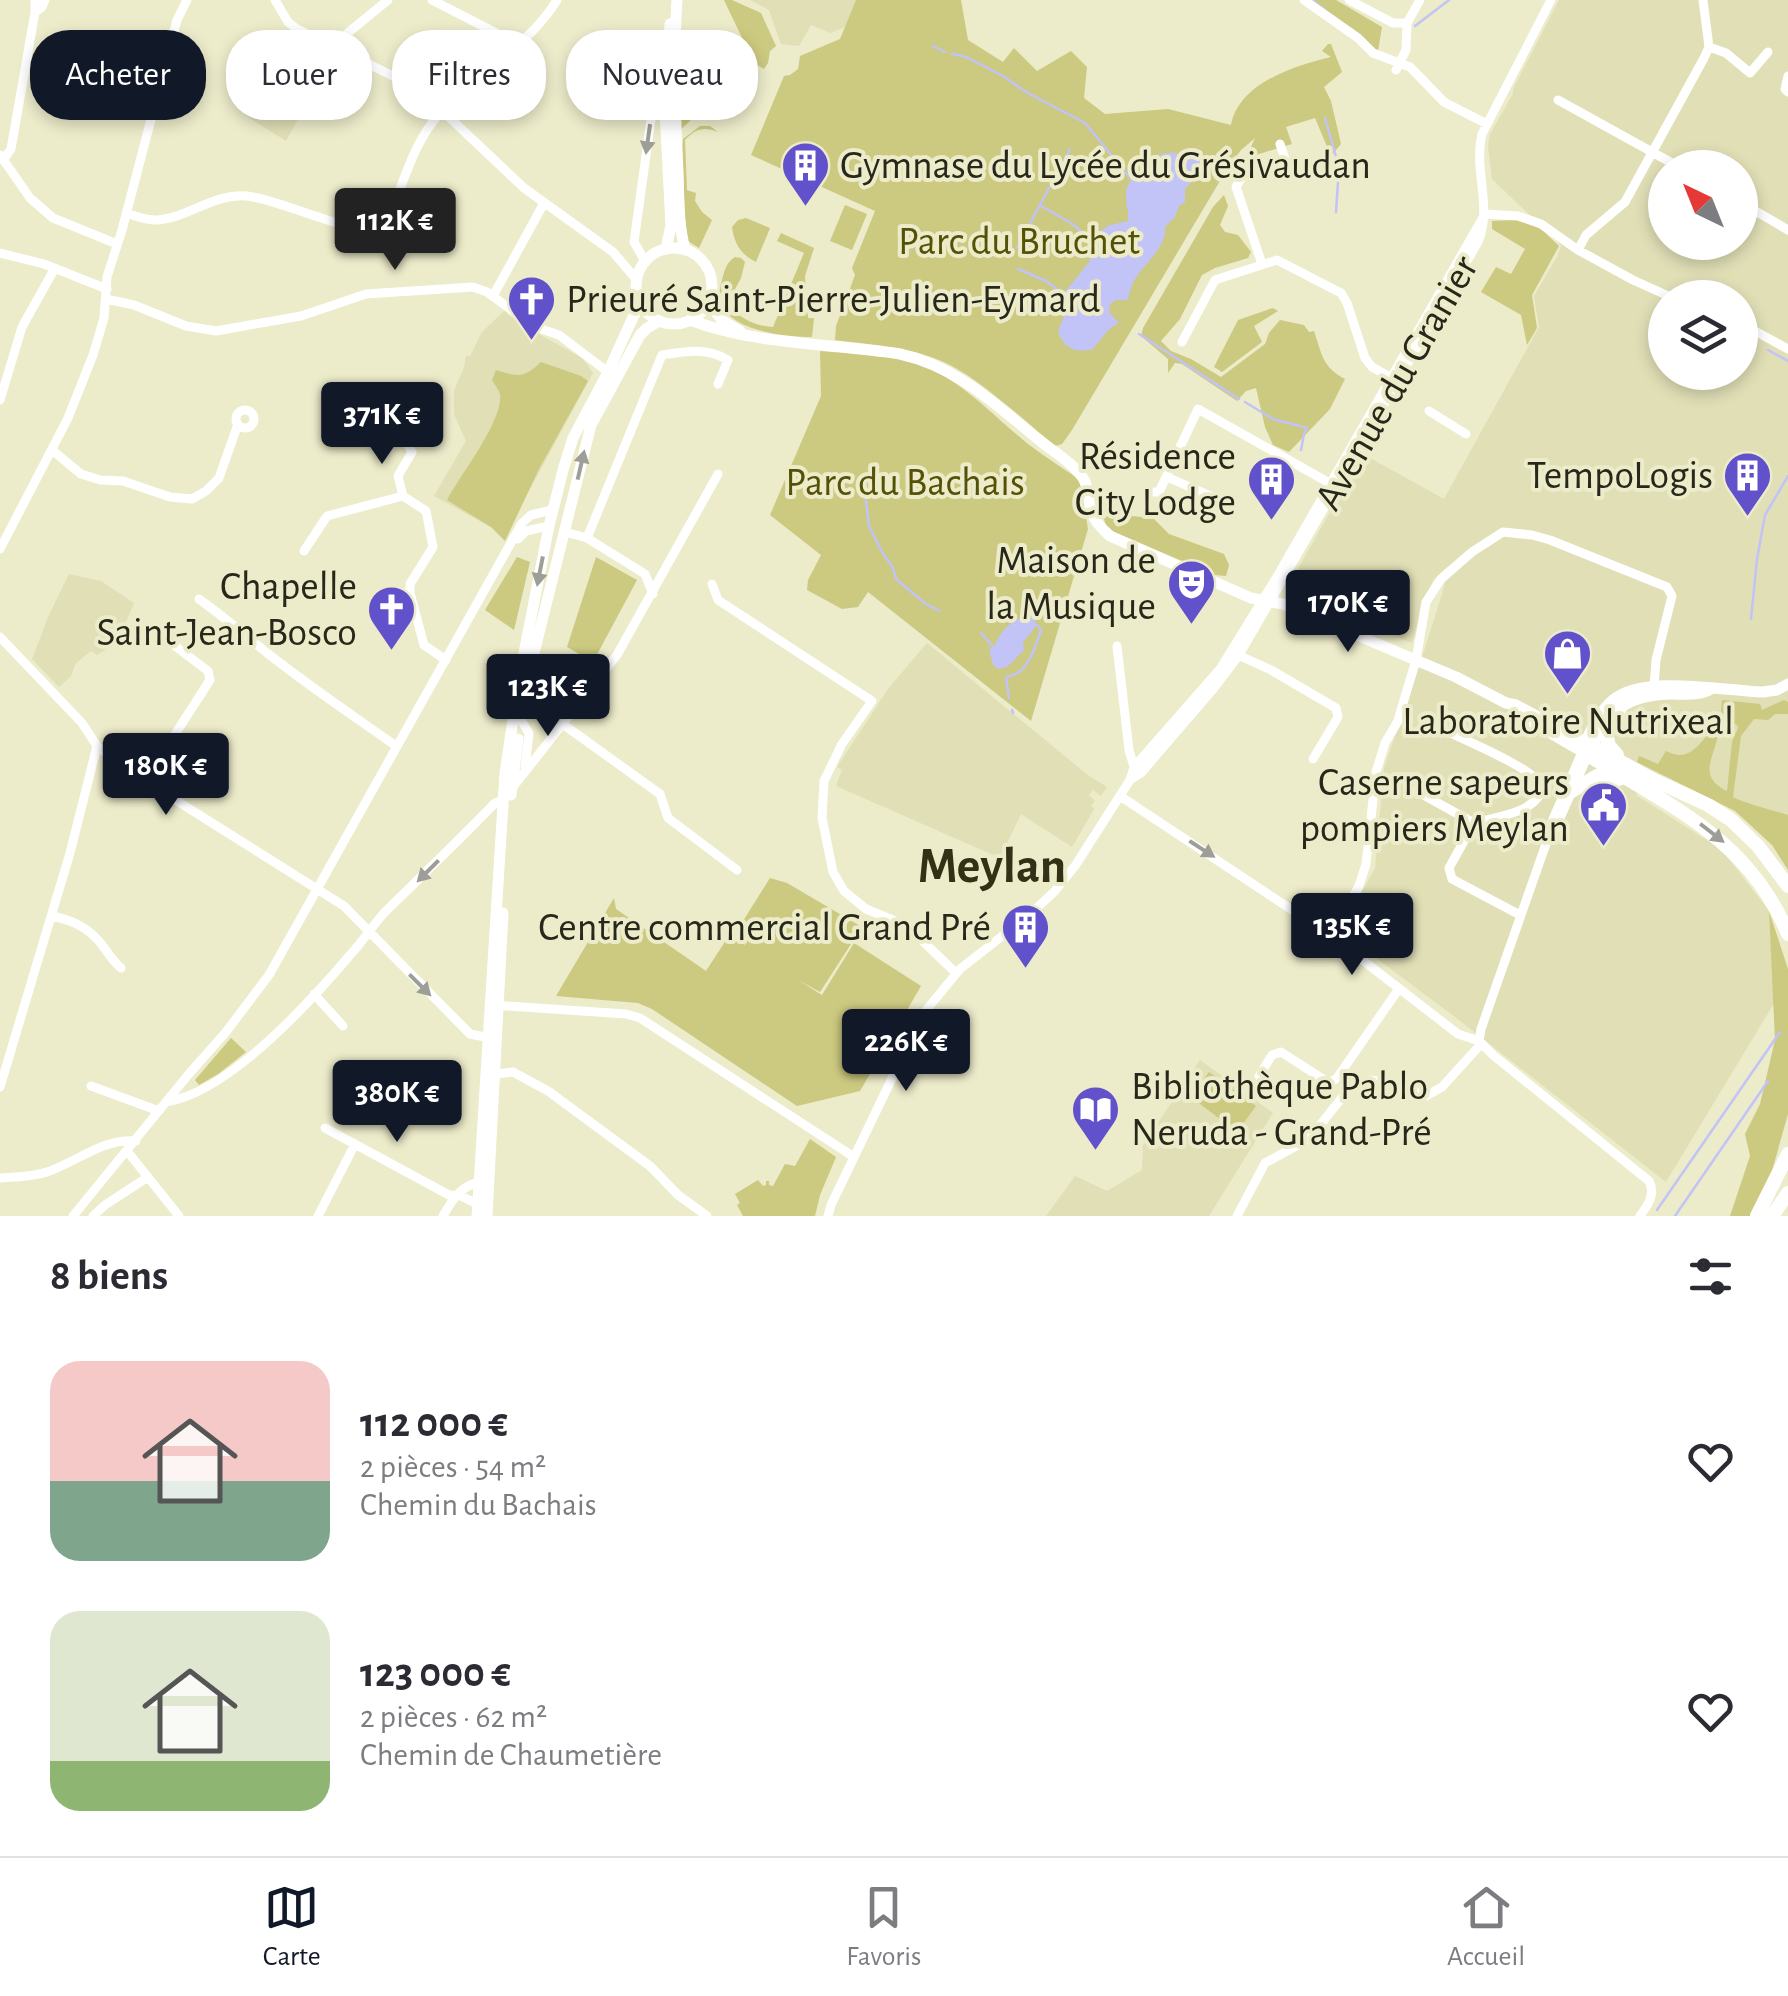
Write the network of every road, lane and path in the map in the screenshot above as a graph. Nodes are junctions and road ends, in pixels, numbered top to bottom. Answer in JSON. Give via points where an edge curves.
{"nodes":[{"id":1,"x":35,"y":0,"type":"edge"},
{"id":2,"x":45,"y":0,"type":"edge"},
{"id":3,"x":187,"y":0,"type":"edge"},
{"id":4,"x":275,"y":0,"type":"edge"},
{"id":5,"x":388,"y":0,"type":"edge"},
{"id":6,"x":432,"y":0,"type":"edge"},
{"id":7,"x":558,"y":0,"type":"edge"},
{"id":8,"x":674,"y":0,"type":"edge"},
{"id":9,"x":1349,"y":0,"type":"edge"},
{"id":10,"x":1420,"y":0,"type":"edge"},
{"id":11,"x":1551,"y":0,"type":"edge"},
{"id":12,"x":1703,"y":0,"type":"edge"},
{"id":13,"x":1307,"y":1,"type":"edge"},
{"id":14,"x":34,"y":12,"type":"junction"},
{"id":15,"x":1407,"y":23,"type":"junction"},
{"id":16,"x":297,"y":30,"type":"edge"},
{"id":17,"x":351,"y":30,"type":"edge"},
{"id":18,"x":490,"y":30,"type":"edge"},
{"id":19,"x":533,"y":30,"type":"edge"},
{"id":20,"x":670,"y":30,"type":"edge"},
{"id":21,"x":1708,"y":47,"type":"junction"},
{"id":22,"x":1768,"y":52,"type":"dead end"},
{"id":23,"x":1398,"y":66,"type":"junction"},
{"id":24,"x":1788,"y":76,"type":"edge"},
{"id":25,"x":1788,"y":92,"type":"edge"},
{"id":26,"x":1558,"y":100,"type":"dead end"},
{"id":27,"x":434,"y":120,"type":"edge"},
{"id":28,"x":453,"y":120,"type":"edge"},
{"id":29,"x":651,"y":120,"type":"edge"},
{"id":30,"x":666,"y":120,"type":"edge"},
{"id":31,"x":1486,"y":124,"type":"junction"},
{"id":32,"x":1280,"y":144,"type":"dead end"},
{"id":33,"x":1650,"y":150,"type":"edge"},
{"id":34,"x":1655,"y":150,"type":"edge"},
{"id":35,"x":2,"y":158,"type":"edge"},
{"id":36,"x":1648,"y":162,"type":"edge"},
{"id":37,"x":544,"y":202,"type":"junction"},
{"id":38,"x":1758,"y":212,"type":"edge"},
{"id":39,"x":126,"y":213,"type":"junction"},
{"id":40,"x":1485,"y":214,"type":"junction"},
{"id":41,"x":1788,"y":230,"type":"edge"},
{"id":42,"x":634,"y":242,"type":"junction"},
{"id":43,"x":118,"y":244,"type":"junction"},
{"id":44,"x":666,"y":248,"type":"junction"},
{"id":45,"x":684,"y":249,"type":"junction"},
{"id":46,"x":1578,"y":250,"type":"junction"},
{"id":47,"x":613,"y":252,"type":"junction"},
{"id":48,"x":0,"y":253,"type":"edge"},
{"id":49,"x":645,"y":260,"type":"junction"},
{"id":50,"x":1262,"y":264,"type":"junction"},
{"id":51,"x":55,"y":268,"type":"junction"},
{"id":52,"x":636,"y":279,"type":"junction"},
{"id":53,"x":1648,"y":287,"type":"edge"},
{"id":54,"x":106,"y":294,"type":"junction"},
{"id":55,"x":493,"y":296,"type":"junction"},
{"id":56,"x":640,"y":302,"type":"junction"},
{"id":57,"x":708,"y":303,"type":"junction"},
{"id":58,"x":690,"y":320,"type":"junction"},
{"id":59,"x":660,"y":322,"type":"junction"},
{"id":60,"x":1758,"y":333,"type":"edge"},
{"id":61,"x":748,"y":336,"type":"junction"},
{"id":62,"x":1182,"y":342,"type":"dead end"},
{"id":63,"x":1788,"y":349,"type":"edge"},
{"id":64,"x":608,"y":372,"type":"junction"},
{"id":65,"x":1395,"y":380,"type":"junction"},
{"id":66,"x":718,"y":384,"type":"dead end"},
{"id":67,"x":0,"y":400,"type":"edge"},
{"id":68,"x":1429,"y":411,"type":"dead end"},
{"id":69,"x":238,"y":424,"type":"dead end"},
{"id":70,"x":377,"y":428,"type":"dead end"},
{"id":71,"x":1466,"y":434,"type":"dead end"},
{"id":72,"x":52,"y":450,"type":"junction"},
{"id":73,"x":718,"y":474,"type":"dead end"},
{"id":74,"x":1167,"y":477,"type":"junction"},
{"id":75,"x":1333,"y":485,"type":"junction"},
{"id":76,"x":1154,"y":492,"type":"dead end"},
{"id":77,"x":403,"y":496,"type":"junction"},
{"id":78,"x":1222,"y":501,"type":"dead end"},
{"id":79,"x":552,"y":510,"type":"junction"},
{"id":80,"x":0,"y":525,"type":"edge"},
{"id":81,"x":549,"y":526,"type":"junction"},
{"id":82,"x":566,"y":526,"type":"junction"},
{"id":83,"x":8,"y":533,"type":"junction"},
{"id":84,"x":584,"y":537,"type":"junction"},
{"id":85,"x":509,"y":548,"type":"junction"},
{"id":86,"x":0,"y":549,"type":"edge"},
{"id":87,"x":304,"y":551,"type":"dead end"},
{"id":88,"x":712,"y":584,"type":"dead end"},
{"id":89,"x":382,"y":592,"type":"dead end"},
{"id":90,"x":410,"y":593,"type":"junction"},
{"id":91,"x":653,"y":594,"type":"junction"},
{"id":92,"x":199,"y":599,"type":"dead end"},
{"id":93,"x":1267,"y":601,"type":"junction"},
{"id":94,"x":0,"y":637,"type":"edge"},
{"id":95,"x":176,"y":646,"type":"dead end"},
{"id":96,"x":1116,"y":646,"type":"dead end"},
{"id":97,"x":1235,"y":653,"type":"junction"},
{"id":98,"x":446,"y":660,"type":"junction"},
{"id":99,"x":1416,"y":660,"type":"junction"},
{"id":100,"x":1788,"y":684,"type":"edge"},
{"id":101,"x":1654,"y":686,"type":"junction"},
{"id":102,"x":1711,"y":689,"type":"junction"},
{"id":103,"x":1621,"y":706,"type":"junction"},
{"id":104,"x":521,"y":720,"type":"junction"},
{"id":105,"x":564,"y":726,"type":"junction"},
{"id":106,"x":1436,"y":726,"type":"dead end"},
{"id":107,"x":98,"y":746,"type":"junction"},
{"id":108,"x":396,"y":746,"type":"junction"},
{"id":109,"x":1587,"y":749,"type":"junction"},
{"id":110,"x":1313,"y":759,"type":"dead end"},
{"id":111,"x":1137,"y":770,"type":"junction"},
{"id":112,"x":525,"y":771,"type":"junction"},
{"id":113,"x":1629,"y":774,"type":"junction"},
{"id":114,"x":145,"y":781,"type":"junction"},
{"id":115,"x":1410,"y":790,"type":"dead end"},
{"id":116,"x":1572,"y":791,"type":"junction"},
{"id":117,"x":508,"y":794,"type":"junction"},
{"id":118,"x":1120,"y":796,"type":"junction"},
{"id":119,"x":1474,"y":823,"type":"junction"},
{"id":120,"x":1546,"y":841,"type":"junction"},
{"id":121,"x":737,"y":870,"type":"dead end"},
{"id":122,"x":1788,"y":886,"type":"edge"},
{"id":123,"x":315,"y":889,"type":"junction"},
{"id":124,"x":1520,"y":915,"type":"junction"},
{"id":125,"x":52,"y":916,"type":"junction"},
{"id":126,"x":369,"y":932,"type":"junction"},
{"id":127,"x":1788,"y":934,"type":"edge"},
{"id":128,"x":1330,"y":936,"type":"junction"},
{"id":129,"x":121,"y":968,"type":"dead end"},
{"id":130,"x":956,"y":973,"type":"junction"},
{"id":131,"x":1398,"y":990,"type":"junction"},
{"id":132,"x":314,"y":994,"type":"junction"},
{"id":133,"x":494,"y":1005,"type":"junction"},
{"id":134,"x":343,"y":1026,"type":"dead end"},
{"id":135,"x":493,"y":1037,"type":"junction"},
{"id":136,"x":1480,"y":1042,"type":"junction"},
{"id":137,"x":3,"y":1066,"type":"edge"},
{"id":138,"x":496,"y":1074,"type":"junction"},
{"id":139,"x":1259,"y":1076,"type":"dead end"},
{"id":140,"x":91,"y":1086,"type":"dead end"},
{"id":141,"x":0,"y":1088,"type":"edge"},
{"id":142,"x":166,"y":1102,"type":"junction"},
{"id":143,"x":158,"y":1111,"type":"junction"},
{"id":144,"x":325,"y":1128,"type":"dead end"},
{"id":145,"x":136,"y":1141,"type":"junction"},
{"id":146,"x":355,"y":1144,"type":"junction"},
{"id":147,"x":127,"y":1151,"type":"junction"},
{"id":148,"x":1788,"y":1154,"type":"edge"},
{"id":149,"x":854,"y":1157,"type":"junction"},
{"id":150,"x":148,"y":1177,"type":"junction"},
{"id":151,"x":0,"y":1178,"type":"edge"},
{"id":152,"x":483,"y":1181,"type":"junction"},
{"id":153,"x":1788,"y":1193,"type":"edge"},
{"id":154,"x":454,"y":1196,"type":"junction"},
{"id":155,"x":477,"y":1210,"type":"edge"},
{"id":156,"x":72,"y":1216,"type":"edge"},
{"id":157,"x":94,"y":1216,"type":"edge"},
{"id":158,"x":179,"y":1216,"type":"edge"},
{"id":159,"x":318,"y":1216,"type":"edge"},
{"id":160,"x":443,"y":1216,"type":"edge"},
{"id":161,"x":487,"y":1216,"type":"edge"},
{"id":162,"x":707,"y":1216,"type":"edge"},
{"id":163,"x":828,"y":1216,"type":"edge"},
{"id":164,"x":1237,"y":1216,"type":"edge"},
{"id":165,"x":1640,"y":1216,"type":"edge"},
{"id":166,"x":1757,"y":1216,"type":"edge"},
{"id":167,"x":1772,"y":1216,"type":"edge"}],
"edges":[{"from":1,"to":14,"type":"street"},
{"from":2,"to":14,"type":"street"},
{"from":3,"to":39,"type":"street"},
{"from":4,"to":16,"type":"street"},
{"from":5,"to":17,"type":"street"},
{"from":6,"to":18,"type":"street"},
{"from":7,"to":19,"type":"street"},
{"from":8,"to":20,"type":"main road"},
{"from":8,"to":45,"type":"main road"},
{"from":9,"to":15,"type":"street"},
{"from":10,"to":15,"type":"street"},
{"from":11,"to":31,"type":"street","name":"Avenue du Granier"},
{"from":12,"to":21,"type":"street"},
{"from":13,"to":23,"type":"street"},
{"from":14,"to":35,"type":"street","via":[[12,149]]},
{"from":15,"to":23,"type":"street"},
{"from":21,"to":22,"type":"street","via":[[1750,73]]},
{"from":21,"to":34,"type":"street"},
{"from":23,"to":31,"type":"street"},
{"from":24,"to":25,"type":"street"},
{"from":26,"to":33,"type":"street"},
{"from":27,"to":39,"type":"street","via":[[384,226],[374,230],[242,195],[172,218],[152,221]]},
{"from":28,"to":37,"type":"street"},
{"from":29,"to":42,"type":"street","one_way":true},
{"from":30,"to":44,"type":"main road","via":[[671,226]]},
{"from":31,"to":40,"type":"street","name":"Avenue du Granier","via":[[1479,157]]},
{"from":32,"to":50,"type":"street","via":[[1285,158],[1246,172],[1236,188]]},
{"from":35,"to":43,"type":"street","via":[[53,218]]},
{"from":36,"to":46,"type":"street","via":[[1625,202]]},
{"from":37,"to":47,"type":"street"},
{"from":37,"to":55,"type":"street"},
{"from":38,"to":41,"type":"street"},
{"from":39,"to":43,"type":"street"},
{"from":40,"to":46,"type":"street","via":[[1541,224]]},
{"from":40,"to":65,"type":"street","name":"Avenue du Granier"},
{"from":42,"to":47,"type":"street"},
{"from":42,"to":49,"type":"street"},
{"from":43,"to":54,"type":"street"},
{"from":44,"to":45,"type":"main road"},
{"from":44,"to":49,"type":"main road"},
{"from":45,"to":57,"type":"main road","via":[[708,270]]},
{"from":46,"to":53,"type":"street"},
{"from":47,"to":49,"type":"street"},
{"from":47,"to":52,"type":"street"},
{"from":48,"to":51,"type":"street"},
{"from":49,"to":52,"type":"main road"},
{"from":50,"to":62,"type":"street","via":[[1215,280]]},
{"from":50,"to":65,"type":"street","via":[[1276,260],[1341,293],[1365,358]]},
{"from":51,"to":54,"type":"street"},
{"from":51,"to":67,"type":"street","via":[[22,327]]},
{"from":52,"to":56,"type":"main road"},
{"from":54,"to":55,"type":"street","via":[[216,332],[301,316],[366,294],[472,287]]},
{"from":54,"to":72,"type":"street","via":[[92,355]]},
{"from":55,"to":64,"type":"street"},
{"from":56,"to":59,"type":"main road"},
{"from":56,"to":64,"type":"main road"},
{"from":57,"to":58,"type":"main road"},
{"from":57,"to":61,"type":"main road"},
{"from":58,"to":59,"type":"main road"},
{"from":58,"to":61,"type":"main road"},
{"from":82,"to":59,"type":"main road","one_way":true,"via":[[591,425],[640,335]]},
{"from":60,"to":63,"type":"street"},
{"from":61,"to":93,"type":"main road","via":[[900,354],[949,370],[1072,465],[1086,484],[1091,512],[1110,536]]},
{"from":64,"to":79,"type":"main road","via":[[574,438]]},
{"from":65,"to":75,"type":"street","name":"Avenue du Granier"},
{"from":66,"to":84,"type":"street","via":[[728,360],[718,354],[662,355]]},
{"from":68,"to":71,"type":"street"},
{"from":69,"to":72,"type":"street","via":[[219,478],[192,499],[82,474]]},
{"from":70,"to":77,"type":"street","via":[[412,452],[398,476]]},
{"from":72,"to":83,"type":"street"},
{"from":73,"to":91,"type":"street"},
{"from":74,"to":75,"type":"street","via":[[1198,409]]},
{"from":74,"to":76,"type":"street"},
{"from":74,"to":78,"type":"street"},
{"from":75,"to":93,"type":"street","name":"Avenue du Granier"},
{"from":77,"to":87,"type":"street","via":[[327,516]]},
{"from":77,"to":90,"type":"street","via":[[426,511],[434,547]]},
{"from":79,"to":81,"type":"main road"},
{"from":79,"to":82,"type":"main road"},
{"from":79,"to":85,"type":"street","via":[[530,515]]},
{"from":80,"to":83,"type":"street"},
{"from":81,"to":82,"type":"main road"},
{"from":81,"to":85,"type":"street","via":[[526,531]]},
{"from":81,"to":117,"type":"main road","one_way":true,"via":[[520,673],[505,773]]},
{"from":82,"to":84,"type":"street"},
{"from":82,"to":104,"type":"main road"},
{"from":83,"to":86,"type":"street"},
{"from":84,"to":91,"type":"street","via":[[645,574]]},
{"from":85,"to":98,"type":"street"},
{"from":88,"to":130,"type":"street","via":[[718,600],[872,701],[824,781],[822,818],[834,872],[844,892],[866,910],[906,926]]},
{"from":89,"to":90,"type":"street"},
{"from":90,"to":98,"type":"street","via":[[424,645]]},
{"from":91,"to":105,"type":"street"},
{"from":92,"to":108,"type":"street"},
{"from":93,"to":97,"type":"street","name":"Avenue du Granier"},
{"from":93,"to":99,"type":"main road"},
{"from":94,"to":107,"type":"street"},
{"from":95,"to":114,"type":"street","via":[[210,680]]},
{"from":96,"to":111,"type":"street"},
{"from":97,"to":110,"type":"street","via":[[1336,708],[1338,717]]},
{"from":97,"to":111,"type":"street","name":"Avenue du Granier","via":[[1214,688]]},
{"from":98,"to":108,"type":"street"},
{"from":99,"to":101,"type":"street","via":[[1426,602],[1441,579],[1503,532],[1550,540],[1668,587],[1672,596]]},
{"from":99,"to":109,"type":"main road"},
{"from":99,"to":128,"type":"street","via":[[1376,772],[1366,864]]},
{"from":100,"to":102,"type":"main road","via":[[1763,692]]},
{"from":101,"to":102,"type":"main road"},
{"from":101,"to":109,"type":"main road","via":[[1612,701]]},
{"from":102,"to":103,"type":"main road"},
{"from":103,"to":109,"type":"main road"},
{"from":103,"to":113,"type":"highway","via":[[1606,736]]},
{"from":104,"to":112,"type":"street","via":[[529,733]]},
{"from":104,"to":117,"type":"main road"},
{"from":105,"to":112,"type":"street"},
{"from":105,"to":121,"type":"street","via":[[660,794],[668,818]]},
{"from":106,"to":119,"type":"street","via":[[1544,786],[1534,804]]},
{"from":107,"to":114,"type":"street"},
{"from":107,"to":125,"type":"street"},
{"from":108,"to":123,"type":"street"},
{"from":109,"to":113,"type":"highway"},
{"from":109,"to":116,"type":"street"},
{"from":109,"to":120,"type":"street"},
{"from":111,"to":118,"type":"street","name":"Avenue du Granier"},
{"from":112,"to":117,"type":"street"},
{"from":113,"to":116,"type":"highway","via":[[1598,776]]},
{"from":113,"to":122,"type":"highway","via":[[1730,819]]},
{"from":113,"to":127,"type":"highway","one_way":true,"via":[[1734,852]]},
{"from":114,"to":123,"type":"street"},
{"from":115,"to":119,"type":"street"},
{"from":116,"to":120,"type":"street"},
{"from":117,"to":126,"type":"street","one_way":true},
{"from":117,"to":133,"type":"main road"},
{"from":118,"to":128,"type":"street","one_way":true},
{"from":118,"to":130,"type":"street","via":[[1054,892]]},
{"from":119,"to":124,"type":"street","via":[[1449,868],[1452,879]]},
{"from":120,"to":124,"type":"street"},
{"from":123,"to":126,"type":"street"},
{"from":123,"to":142,"type":"street","via":[[269,975]]},
{"from":124,"to":136,"type":"street"},
{"from":125,"to":129,"type":"street","via":[[76,922]]},
{"from":125,"to":137,"type":"street"},
{"from":126,"to":132,"type":"street"},
{"from":126,"to":135,"type":"street","one_way":true,"via":[[472,1036]]},
{"from":128,"to":131,"type":"street"},
{"from":130,"to":149,"type":"street","via":[[923,1014]]},
{"from":131,"to":136,"type":"street","via":[[1458,1034]]},
{"from":131,"to":139,"type":"street","via":[[1331,1082],[1281,1052],[1272,1054]]},
{"from":132,"to":134,"type":"street"},
{"from":132,"to":142,"type":"street","via":[[237,1066]]},
{"from":133,"to":135,"type":"main road"},
{"from":133,"to":149,"type":"street","via":[[640,1018]]},
{"from":135,"to":138,"type":"main road"},
{"from":135,"to":152,"type":"main road"},
{"from":136,"to":164,"type":"street","via":[[1426,1096],[1370,1080],[1348,1090],[1309,1139],[1265,1162]]},
{"from":136,"to":165,"type":"street","via":[[1639,1172],[1652,1188]]},
{"from":137,"to":141,"type":"street"},
{"from":138,"to":152,"type":"main road"},
{"from":138,"to":162,"type":"street","via":[[513,1072],[548,1090]]},
{"from":140,"to":143,"type":"street"},
{"from":142,"to":143,"type":"street"},
{"from":143,"to":145,"type":"street"},
{"from":144,"to":146,"type":"street"},
{"from":145,"to":147,"type":"street"},
{"from":145,"to":151,"type":"street","via":[[111,1142],[26,1178]]},
{"from":146,"to":154,"type":"street"},
{"from":146,"to":159,"type":"street"},
{"from":147,"to":150,"type":"street"},
{"from":147,"to":156,"type":"street"},
{"from":148,"to":166,"type":"highway"},
{"from":149,"to":163,"type":"street"},
{"from":150,"to":157,"type":"street"},
{"from":150,"to":158,"type":"street"},
{"from":152,"to":154,"type":"street"},
{"from":152,"to":155,"type":"main road"},
{"from":152,"to":161,"type":"main road"},
{"from":153,"to":167,"type":"highway"},
{"from":154,"to":155,"type":"street"},
{"from":154,"to":160,"type":"street"}]}
